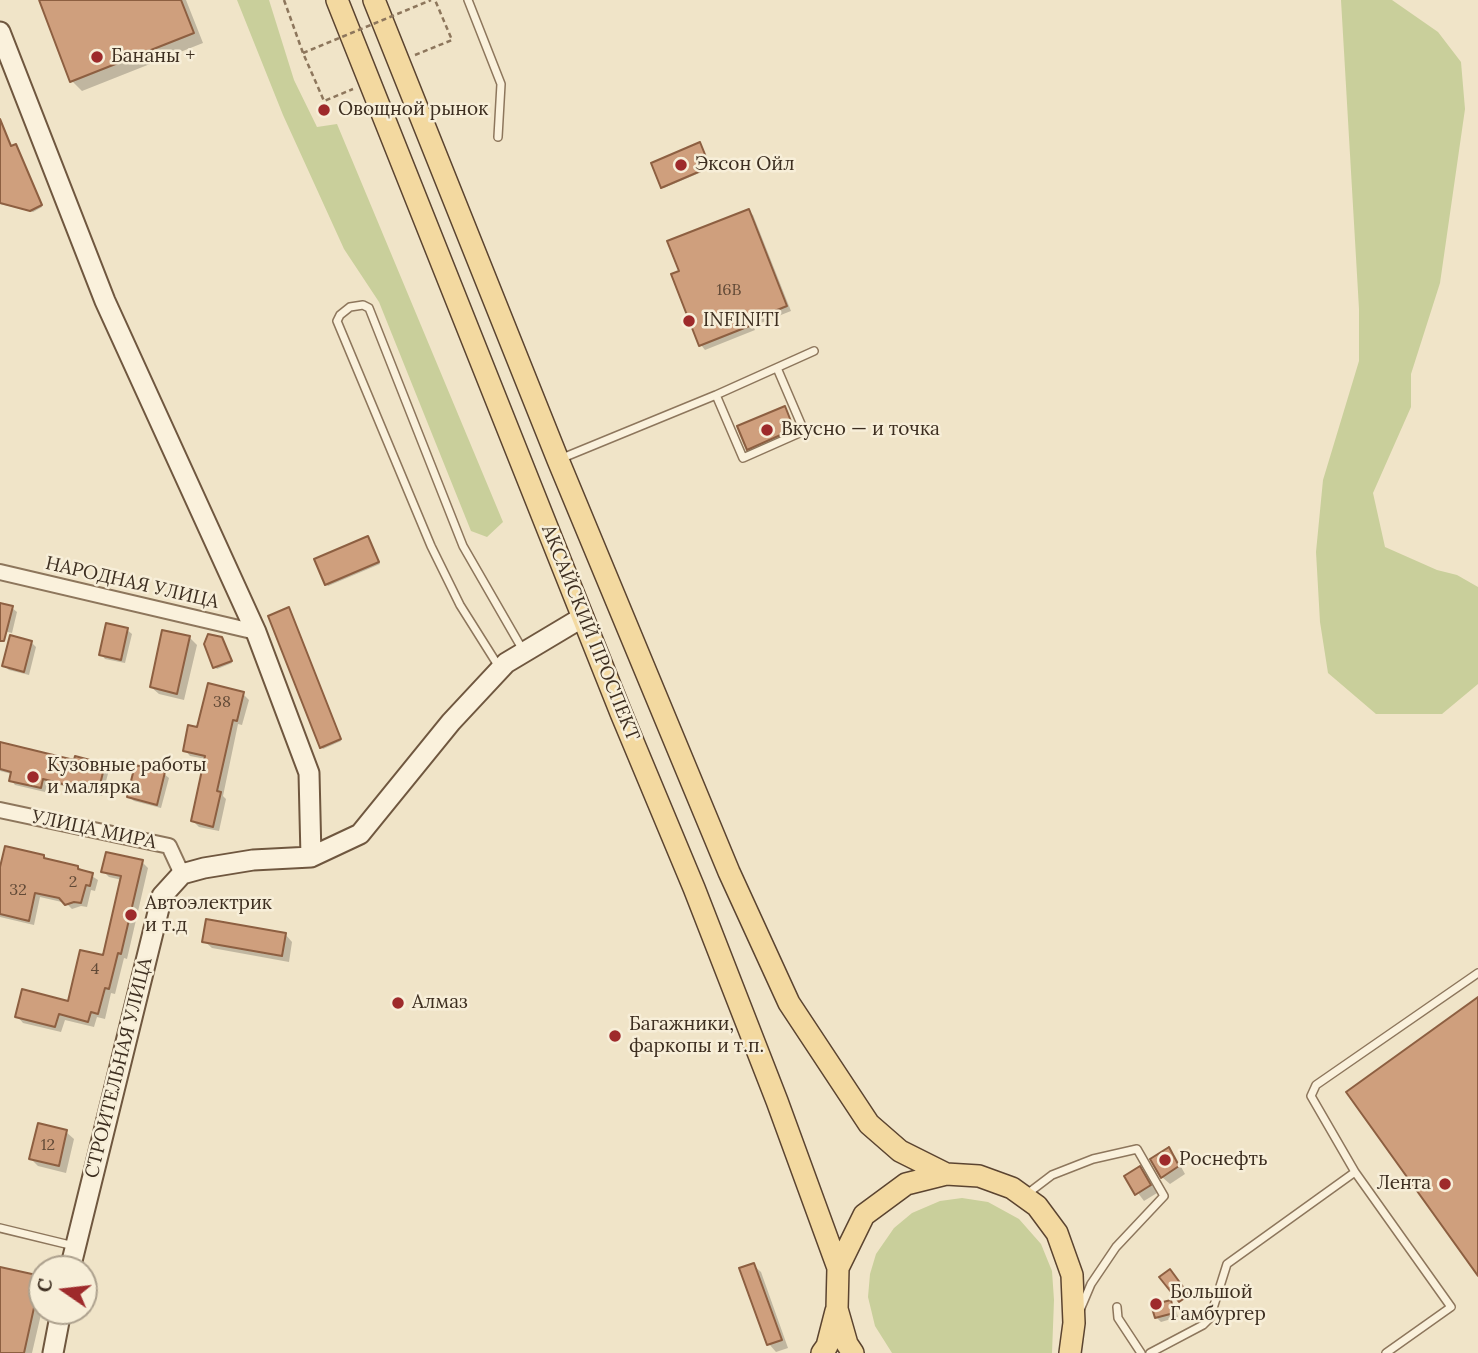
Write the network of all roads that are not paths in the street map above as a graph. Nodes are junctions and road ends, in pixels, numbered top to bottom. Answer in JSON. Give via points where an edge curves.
{"nodes":[{"id":1,"x":337,"y":0,"type":"edge"},
{"id":2,"x":374,"y":0,"type":"edge"},
{"id":3,"x":468,"y":0,"type":"edge"},
{"id":4,"x":0,"y":32,"type":"edge"},
{"id":5,"x":498,"y":137,"type":"dead end"},
{"id":6,"x":814,"y":351,"type":"dead end"},
{"id":7,"x":777,"y":368,"type":"junction"},
{"id":8,"x":716,"y":395,"type":"junction"},
{"id":9,"x":558,"y":460,"type":"junction"},
{"id":10,"x":0,"y":572,"type":"edge"},
{"id":11,"x":583,"y":617,"type":"junction"},
{"id":12,"x":256,"y":632,"type":"junction"},
{"id":13,"x":524,"y":652,"type":"junction"},
{"id":14,"x":501,"y":669,"type":"junction"},
{"id":15,"x":0,"y":810,"type":"edge"},
{"id":16,"x":311,"y":857,"type":"junction"},
{"id":17,"x":183,"y":874,"type":"junction"},
{"id":18,"x":1478,"y":973,"type":"edge"},
{"id":19,"x":1355,"y":1172,"type":"junction"},
{"id":20,"x":946,"y":1174,"type":"junction"},
{"id":21,"x":1023,"y":1196,"type":"junction"},
{"id":22,"x":0,"y":1228,"type":"edge"},
{"id":23,"x":75,"y":1247,"type":"junction"},
{"id":24,"x":73,"y":1255,"type":"edge"},
{"id":25,"x":838,"y":1268,"type":"junction"},
{"id":26,"x":1117,"y":1307,"type":"dead end"},
{"id":27,"x":837,"y":1309,"type":"junction"},
{"id":28,"x":1074,"y":1323,"type":"junction"},
{"id":29,"x":58,"y":1325,"type":"edge"},
{"id":30,"x":52,"y":1353,"type":"edge"},
{"id":31,"x":822,"y":1353,"type":"edge"},
{"id":32,"x":853,"y":1353,"type":"edge"},
{"id":33,"x":1070,"y":1353,"type":"edge"},
{"id":34,"x":1141,"y":1353,"type":"edge"},
{"id":35,"x":1150,"y":1353,"type":"edge"},
{"id":36,"x":1386,"y":1353,"type":"edge"}],
"edges":[{"from":1,"to":11,"type":"main road","name":"АКСАЙСКИЙ ПРОСПЕКТ"},
{"from":2,"to":9,"type":"main road","name":"АКСАЙСКИЙ ПРОСПЕКТ"},
{"from":3,"to":5,"type":"lane","via":[[501,84]]},
{"from":4,"to":12,"type":"street","via":[[105,301]]},
{"from":6,"to":7,"type":"lane"},
{"from":7,"to":8,"type":"lane"},
{"from":7,"to":8,"type":"lane","via":[[804,431],[743,458]]},
{"from":8,"to":9,"type":"lane"},
{"from":9,"to":20,"type":"main road","name":"АКСАЙСКИЙ ПРОСПЕКТ","via":[[729,872],[789,1003],[869,1124],[900,1151]]},
{"from":10,"to":12,"type":"street","name":"НАРОДНАЯ УЛИЦА"},
{"from":11,"to":13,"type":"street"},
{"from":11,"to":25,"type":"main road","name":"АКСАЙСКИЙ ПРОСПЕКТ","via":[[699,900]]},
{"from":12,"to":16,"type":"street","via":[[309,773]]},
{"from":13,"to":14,"type":"street"},
{"from":13,"to":14,"type":"lane","via":[[463,546],[369,308],[350,307],[337,321],[431,546],[460,605]]},
{"from":14,"to":16,"type":"street","via":[[451,722],[360,834]]},
{"from":15,"to":17,"type":"street","name":"УЛИЦА МИРА","via":[[169,846]]},
{"from":16,"to":17,"type":"street","via":[[253,860]]},
{"from":17,"to":23,"type":"street","name":"СТРОИТЕЛЬНАЯ УЛИЦА","via":[[162,896]]},
{"from":18,"to":19,"type":"lane","via":[[1316,1085],[1311,1096]]},
{"from":19,"to":35,"type":"lane","via":[[1227,1264],[1210,1318]]},
{"from":19,"to":36,"type":"lane","via":[[1451,1307]]},
{"from":20,"to":21,"type":"main road","via":[[979,1176]]},
{"from":20,"to":25,"type":"main road","via":[[906,1184],[864,1215]]},
{"from":21,"to":28,"type":"main road","via":[[1058,1233],[1072,1275]]},
{"from":21,"to":28,"type":"lane","via":[[1052,1175],[1137,1149],[1164,1196],[1116,1247],[1091,1284]]},
{"from":22,"to":23,"type":"lane"},
{"from":23,"to":24,"type":"street","name":"СТРОИТЕЛЬНАЯ УЛИЦА"},
{"from":25,"to":27,"type":"main road"},
{"from":26,"to":34,"type":"lane","via":[[1118,1318]]},
{"from":27,"to":31,"type":"main road"},
{"from":27,"to":32,"type":"main road"},
{"from":28,"to":33,"type":"main road"},
{"from":29,"to":30,"type":"street"}]}
